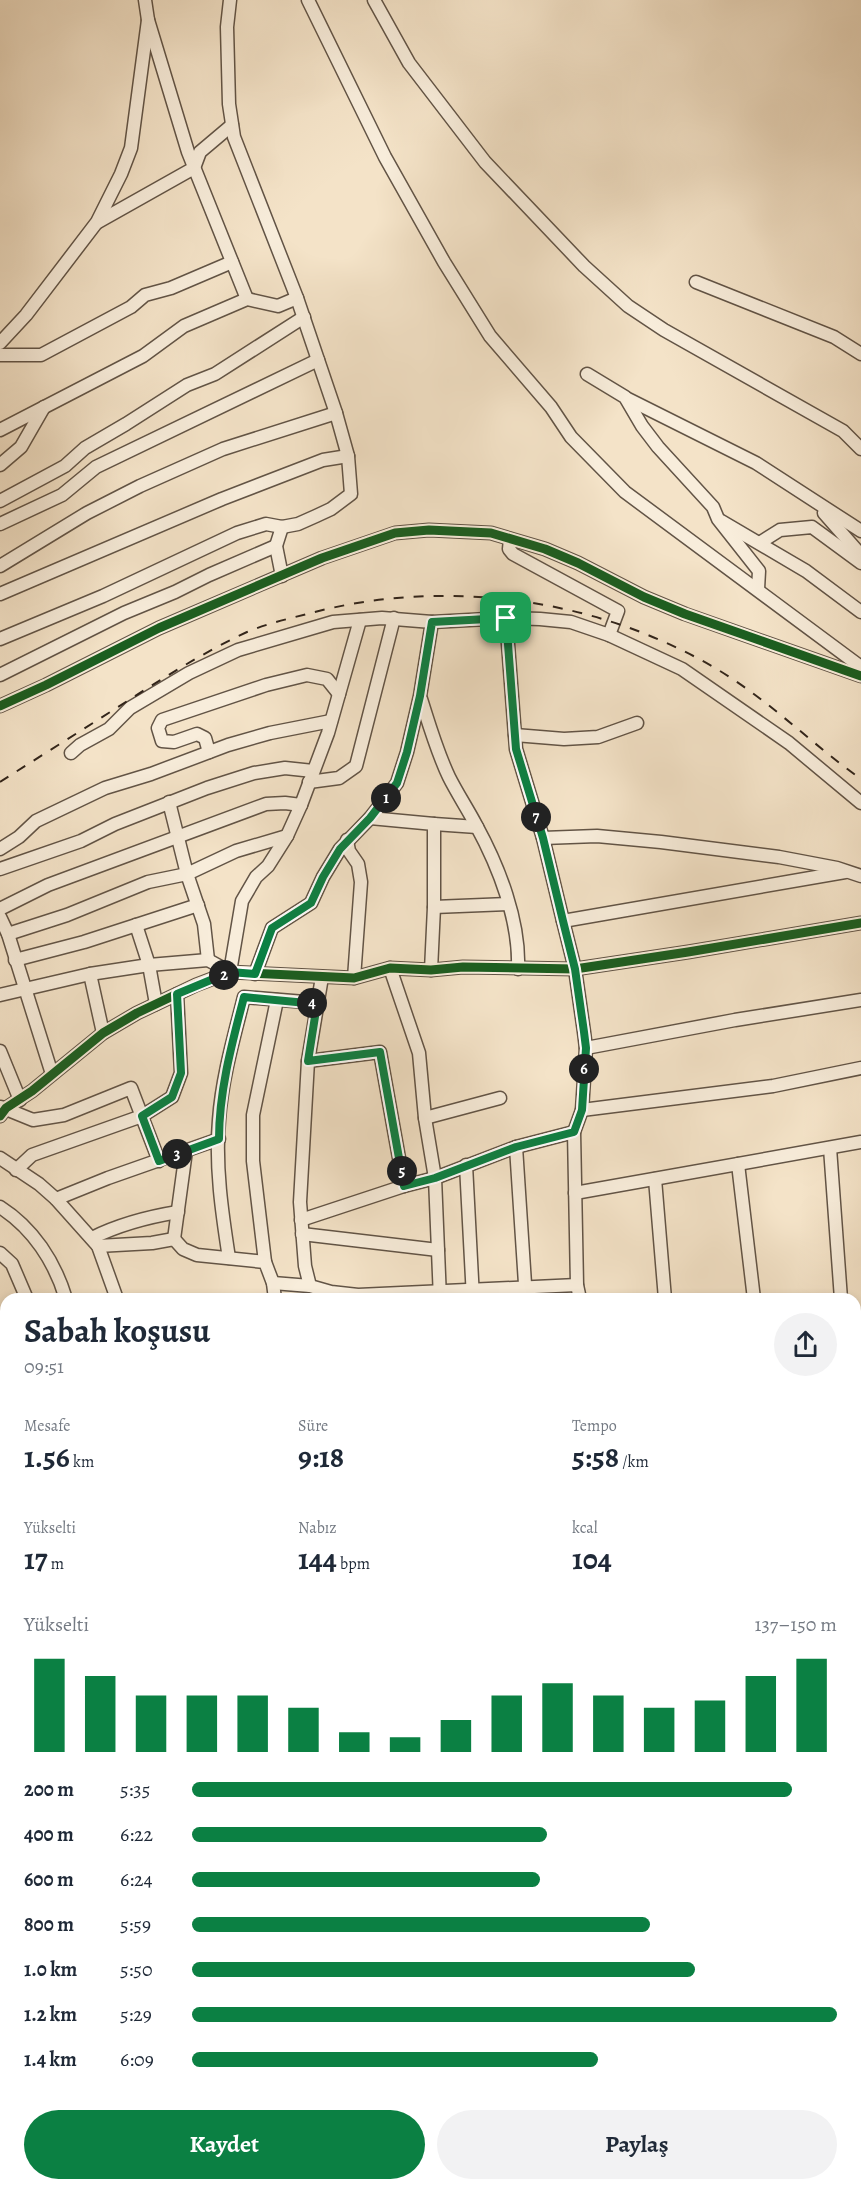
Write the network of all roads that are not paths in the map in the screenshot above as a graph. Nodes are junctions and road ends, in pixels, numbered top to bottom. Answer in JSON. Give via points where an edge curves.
{"nodes":[{"id":1,"x":145,"y":0,"type":"edge"},
{"id":2,"x":230,"y":0,"type":"edge"},
{"id":3,"x":308,"y":0,"type":"edge"},
{"id":4,"x":374,"y":0,"type":"edge"},
{"id":5,"x":148,"y":20,"type":"junction"},
{"id":6,"x":232,"y":124,"type":"junction"},
{"id":7,"x":194,"y":168,"type":"junction"},
{"id":8,"x":97,"y":222,"type":"junction"},
{"id":9,"x":232,"y":262,"type":"junction"},
{"id":10,"x":696,"y":282,"type":"dead end"},
{"id":11,"x":297,"y":298,"type":"junction"},
{"id":12,"x":247,"y":299,"type":"junction"},
{"id":13,"x":304,"y":317,"type":"junction"},
{"id":14,"x":0,"y":344,"type":"edge"},
{"id":15,"x":861,"y":354,"type":"edge"},
{"id":16,"x":0,"y":355,"type":"edge"},
{"id":17,"x":318,"y":360,"type":"junction"},
{"id":18,"x":587,"y":374,"type":"dead end"},
{"id":19,"x":625,"y":398,"type":"junction"},
{"id":20,"x":45,"y":406,"type":"junction"},
{"id":21,"x":336,"y":413,"type":"junction"},
{"id":22,"x":0,"y":430,"type":"edge"},
{"id":23,"x":843,"y":431,"type":"junction"},
{"id":24,"x":861,"y":443,"type":"edge"},
{"id":25,"x":861,"y":448,"type":"edge"},
{"id":26,"x":348,"y":456,"type":"junction"},
{"id":27,"x":0,"y":465,"type":"edge"},
{"id":28,"x":814,"y":500,"type":"junction"},
{"id":29,"x":0,"y":501,"type":"edge"},
{"id":30,"x":718,"y":519,"type":"junction"},
{"id":31,"x":0,"y":524,"type":"edge"},
{"id":32,"x":282,"y":527,"type":"junction"},
{"id":33,"x":861,"y":531,"type":"edge"},
{"id":34,"x":510,"y":539,"type":"junction"},
{"id":35,"x":761,"y":542,"type":"junction"},
{"id":36,"x":276,"y":546,"type":"junction"},
{"id":37,"x":861,"y":555,"type":"edge"},
{"id":38,"x":861,"y":563,"type":"edge"},
{"id":39,"x":0,"y":566,"type":"edge"},
{"id":40,"x":282,"y":576,"type":"junction"},
{"id":41,"x":758,"y":589,"type":"junction"},
{"id":42,"x":0,"y":594,"type":"edge"},
{"id":43,"x":861,"y":612,"type":"edge"},
{"id":44,"x":394,"y":618,"type":"junction"},
{"id":45,"x":506,"y":618,"type":"junction"},
{"id":46,"x":360,"y":620,"type":"junction"},
{"id":47,"x":432,"y":622,"type":"junction"},
{"id":48,"x":609,"y":635,"type":"junction"},
{"id":49,"x":0,"y":639,"type":"edge"},
{"id":50,"x":861,"y":667,"type":"edge"},
{"id":51,"x":0,"y":675,"type":"edge"},
{"id":52,"x":861,"y":676,"type":"edge"},
{"id":53,"x":339,"y":694,"type":"junction"},
{"id":54,"x":420,"y":696,"type":"junction"},
{"id":55,"x":0,"y":706,"type":"edge"},
{"id":56,"x":331,"y":721,"type":"junction"},
{"id":57,"x":637,"y":723,"type":"dead end"},
{"id":58,"x":515,"y":735,"type":"junction"},
{"id":59,"x":209,"y":752,"type":"junction"},
{"id":60,"x":71,"y":753,"type":"dead end"},
{"id":61,"x":311,"y":777,"type":"junction"},
{"id":62,"x":169,"y":802,"type":"junction"},
{"id":63,"x":861,"y":803,"type":"edge"},
{"id":64,"x":301,"y":805,"type":"junction"},
{"id":65,"x":370,"y":818,"type":"junction"},
{"id":66,"x":434,"y":824,"type":"junction"},
{"id":67,"x":477,"y":826,"type":"junction"},
{"id":68,"x":287,"y":836,"type":"junction"},
{"id":69,"x":178,"y":838,"type":"junction"},
{"id":70,"x":543,"y":838,"type":"junction"},
{"id":71,"x":347,"y":840,"type":"junction"},
{"id":72,"x":0,"y":849,"type":"edge"},
{"id":73,"x":0,"y":869,"type":"edge"},
{"id":74,"x":188,"y":874,"type":"junction"},
{"id":75,"x":855,"y":874,"type":"edge"},
{"id":76,"x":508,"y":904,"type":"junction"},
{"id":77,"x":198,"y":905,"type":"junction"},
{"id":78,"x":434,"y":907,"type":"junction"},
{"id":79,"x":0,"y":909,"type":"edge"},
{"id":80,"x":0,"y":917,"type":"edge"},
{"id":81,"x":563,"y":921,"type":"junction"},
{"id":82,"x":861,"y":923,"type":"edge"},
{"id":83,"x":136,"y":925,"type":"junction"},
{"id":84,"x":8,"y":934,"type":"junction"},
{"id":85,"x":15,"y":960,"type":"junction"},
{"id":86,"x":208,"y":960,"type":"junction"},
{"id":87,"x":149,"y":965,"type":"junction"},
{"id":88,"x":390,"y":968,"type":"junction"},
{"id":89,"x":518,"y":969,"type":"junction"},
{"id":90,"x":575,"y":969,"type":"junction"},
{"id":91,"x":431,"y":970,"type":"junction"},
{"id":92,"x":230,"y":972,"type":"junction"},
{"id":93,"x":90,"y":974,"type":"junction"},
{"id":94,"x":255,"y":974,"type":"junction"},
{"id":95,"x":321,"y":977,"type":"junction"},
{"id":96,"x":354,"y":978,"type":"junction"},
{"id":97,"x":24,"y":990,"type":"junction"},
{"id":98,"x":177,"y":994,"type":"junction"},
{"id":99,"x":0,"y":995,"type":"edge"},
{"id":100,"x":277,"y":1000,"type":"junction"},
{"id":101,"x":861,"y":1000,"type":"edge"},
{"id":102,"x":156,"y":1004,"type":"junction"},
{"id":103,"x":317,"y":1004,"type":"junction"},
{"id":104,"x":103,"y":1033,"type":"junction"},
{"id":105,"x":586,"y":1048,"type":"junction"},
{"id":106,"x":0,"y":1051,"type":"edge"},
{"id":107,"x":308,"y":1061,"type":"junction"},
{"id":108,"x":861,"y":1068,"type":"edge"},
{"id":109,"x":52,"y":1074,"type":"junction"},
{"id":110,"x":500,"y":1098,"type":"dead end"},
{"id":111,"x":20,"y":1100,"type":"junction"},
{"id":112,"x":2,"y":1110,"type":"edge"},
{"id":113,"x":582,"y":1110,"type":"junction"},
{"id":114,"x":142,"y":1116,"type":"junction"},
{"id":115,"x":426,"y":1118,"type":"junction"},
{"id":116,"x":574,"y":1132,"type":"junction"},
{"id":117,"x":219,"y":1139,"type":"junction"},
{"id":118,"x":861,"y":1142,"type":"edge"},
{"id":119,"x":516,"y":1147,"type":"junction"},
{"id":120,"x":830,"y":1148,"type":"junction"},
{"id":121,"x":186,"y":1151,"type":"junction"},
{"id":122,"x":0,"y":1158,"type":"edge"},
{"id":123,"x":159,"y":1161,"type":"junction"},
{"id":124,"x":738,"y":1164,"type":"junction"},
{"id":125,"x":466,"y":1165,"type":"junction"},
{"id":126,"x":16,"y":1170,"type":"junction"},
{"id":127,"x":435,"y":1178,"type":"junction"},
{"id":128,"x":655,"y":1179,"type":"junction"},
{"id":129,"x":404,"y":1186,"type":"junction"},
{"id":130,"x":575,"y":1193,"type":"junction"},
{"id":131,"x":56,"y":1199,"type":"junction"},
{"id":132,"x":0,"y":1207,"type":"edge"},
{"id":133,"x":178,"y":1212,"type":"junction"},
{"id":134,"x":301,"y":1220,"type":"junction"},
{"id":135,"x":302,"y":1234,"type":"junction"},
{"id":136,"x":174,"y":1239,"type":"junction"},
{"id":137,"x":95,"y":1242,"type":"junction"},
{"id":138,"x":438,"y":1250,"type":"junction"},
{"id":139,"x":0,"y":1253,"type":"edge"},
{"id":140,"x":229,"y":1258,"type":"junction"},
{"id":141,"x":265,"y":1262,"type":"junction"},
{"id":142,"x":273,"y":1283,"type":"junction"},
{"id":143,"x":310,"y":1286,"type":"junction"},
{"id":144,"x":577,"y":1286,"type":"junction"},
{"id":145,"x":24,"y":1293,"type":"edge"},
{"id":146,"x":64,"y":1293,"type":"edge"},
{"id":147,"x":115,"y":1293,"type":"edge"},
{"id":148,"x":274,"y":1293,"type":"edge"},
{"id":149,"x":325,"y":1293,"type":"edge"},
{"id":150,"x":440,"y":1293,"type":"edge"},
{"id":151,"x":472,"y":1293,"type":"edge"},
{"id":152,"x":526,"y":1293,"type":"edge"},
{"id":153,"x":532,"y":1293,"type":"edge"},
{"id":154,"x":579,"y":1293,"type":"edge"},
{"id":155,"x":665,"y":1293,"type":"edge"},
{"id":156,"x":753,"y":1293,"type":"edge"},
{"id":157,"x":841,"y":1293,"type":"edge"}],
"edges":[{"from":1,"to":5,"type":"street"},
{"from":2,"to":6,"type":"street","via":[[227,27]]},
{"from":3,"to":41,"type":"street","via":[[385,157],[490,336],[551,407],[571,437],[625,492]]},
{"from":4,"to":23,"type":"street","via":[[409,63],[485,162],[584,266],[628,306],[664,330]]},
{"from":5,"to":7,"type":"street"},
{"from":5,"to":8,"type":"street","via":[[131,148]]},
{"from":6,"to":7,"type":"street","via":[[201,152]]},
{"from":6,"to":11,"type":"street","via":[[247,174]]},
{"from":7,"to":8,"type":"street"},
{"from":7,"to":9,"type":"street"},
{"from":8,"to":14,"type":"street"},
{"from":9,"to":12,"type":"street"},
{"from":9,"to":16,"type":"street","via":[[145,295],[132,307],[41,355]]},
{"from":10,"to":15,"type":"street","via":[[834,337]]},
{"from":11,"to":12,"type":"street","via":[[278,306]]},
{"from":11,"to":13,"type":"street"},
{"from":12,"to":20,"type":"street","via":[[184,326],[143,356]]},
{"from":13,"to":17,"type":"street"},
{"from":13,"to":29,"type":"street","via":[[215,374],[187,385],[85,448],[65,466]]},
{"from":17,"to":21,"type":"street"},
{"from":17,"to":31,"type":"street","via":[[96,467],[62,495]]},
{"from":18,"to":19,"type":"street"},
{"from":19,"to":28,"type":"street","via":[[756,463]]},
{"from":19,"to":30,"type":"street","via":[[658,447],[713,507]]},
{"from":20,"to":22,"type":"street"},
{"from":20,"to":27,"type":"street","via":[[21,447]]},
{"from":21,"to":26,"type":"street"},
{"from":21,"to":39,"type":"street","via":[[223,449],[140,486]]},
{"from":23,"to":24,"type":"street"},
{"from":23,"to":25,"type":"street"},
{"from":26,"to":32,"type":"street","via":[[351,494],[331,509]]},
{"from":26,"to":42,"type":"street","via":[[323,460],[232,495]]},
{"from":28,"to":33,"type":"street"},
{"from":28,"to":37,"type":"street"},
{"from":30,"to":35,"type":"street"},
{"from":30,"to":41,"type":"street","via":[[759,571]]},
{"from":32,"to":36,"type":"street"},
{"from":32,"to":49,"type":"street","via":[[266,524],[237,533]]},
{"from":34,"to":40,"type":"street","via":[[491,533],[395,533]]},
{"from":34,"to":48,"type":"street","via":[[513,554],[618,611]]},
{"from":34,"to":52,"type":"street","via":[[579,563],[685,614]]},
{"from":35,"to":38,"type":"street","via":[[780,530],[812,527]]},
{"from":35,"to":43,"type":"street"},
{"from":36,"to":40,"type":"street"},
{"from":36,"to":51,"type":"street","via":[[124,613]]},
{"from":40,"to":55,"type":"street","via":[[159,628]]},
{"from":41,"to":50,"type":"street"},
{"from":44,"to":46,"type":"street"},
{"from":44,"to":47,"type":"street"},
{"from":44,"to":61,"type":"street","via":[[356,766],[339,778]]},
{"from":45,"to":47,"type":"street"},
{"from":45,"to":48,"type":"street","via":[[571,622]]},
{"from":45,"to":58,"type":"street"},
{"from":46,"to":53,"type":"street"},
{"from":46,"to":60,"type":"street","via":[[333,622],[228,654],[130,708],[110,729]]},
{"from":47,"to":54,"type":"street"},
{"from":48,"to":63,"type":"street","via":[[682,669],[733,702]]},
{"from":53,"to":56,"type":"street"},
{"from":53,"to":59,"type":"street","via":[[327,679],[307,675],[162,720],[158,728],[162,741],[174,742],[197,734],[205,738]]},
{"from":54,"to":65,"type":"street","via":[[397,783]]},
{"from":54,"to":67,"type":"street","via":[[448,776]]},
{"from":56,"to":59,"type":"street","via":[[270,733]]},
{"from":56,"to":61,"type":"street"},
{"from":57,"to":58,"type":"street","via":[[598,737]]},
{"from":58,"to":70,"type":"street"},
{"from":59,"to":72,"type":"street","via":[[105,788],[36,821]]},
{"from":61,"to":62,"type":"street","via":[[285,768],[254,773]]},
{"from":61,"to":64,"type":"street"},
{"from":62,"to":69,"type":"street"},
{"from":62,"to":73,"type":"street","via":[[81,841]]},
{"from":64,"to":68,"type":"street"},
{"from":64,"to":69,"type":"street","via":[[266,804]]},
{"from":65,"to":66,"type":"street"},
{"from":65,"to":71,"type":"street"},
{"from":66,"to":67,"type":"street"},
{"from":66,"to":78,"type":"street"},
{"from":67,"to":76,"type":"street"},
{"from":68,"to":74,"type":"street","via":[[236,851]]},
{"from":68,"to":92,"type":"street","via":[[242,901]]},
{"from":69,"to":74,"type":"street"},
{"from":69,"to":79,"type":"street","via":[[48,885]]},
{"from":70,"to":75,"type":"street","via":[[597,836],[661,842],[778,857]]},
{"from":70,"to":81,"type":"street"},
{"from":71,"to":94,"type":"street","via":[[311,903],[272,928]]},
{"from":71,"to":96,"type":"street","via":[[361,882]]},
{"from":74,"to":77,"type":"street"},
{"from":74,"to":84,"type":"street","via":[[148,882]]},
{"from":75,"to":81,"type":"street"},
{"from":76,"to":78,"type":"street"},
{"from":76,"to":89,"type":"street","via":[[519,949]]},
{"from":77,"to":83,"type":"street"},
{"from":77,"to":86,"type":"street"},
{"from":78,"to":91,"type":"street"},
{"from":80,"to":84,"type":"street"},
{"from":81,"to":90,"type":"street"},
{"from":82,"to":90,"type":"street"},
{"from":83,"to":85,"type":"street"},
{"from":83,"to":87,"type":"street"},
{"from":84,"to":85,"type":"street"},
{"from":85,"to":97,"type":"street"},
{"from":86,"to":87,"type":"street"},
{"from":86,"to":92,"type":"street"},
{"from":87,"to":93,"type":"street"},
{"from":87,"to":102,"type":"street"},
{"from":88,"to":91,"type":"street"},
{"from":88,"to":96,"type":"street"},
{"from":88,"to":115,"type":"street","via":[[419,1053]]},
{"from":89,"to":90,"type":"street"},
{"from":89,"to":91,"type":"street"},
{"from":90,"to":105,"type":"street"},
{"from":92,"to":94,"type":"street"},
{"from":92,"to":98,"type":"street"},
{"from":93,"to":97,"type":"street"},
{"from":93,"to":104,"type":"street"},
{"from":94,"to":95,"type":"street"},
{"from":95,"to":96,"type":"street"},
{"from":95,"to":103,"type":"street"},
{"from":97,"to":99,"type":"street"},
{"from":97,"to":109,"type":"street"},
{"from":98,"to":102,"type":"street"},
{"from":98,"to":114,"type":"street","via":[[181,1073],[172,1097]]},
{"from":100,"to":103,"type":"street"},
{"from":100,"to":117,"type":"street","via":[[244,997],[230,1054]]},
{"from":100,"to":141,"type":"street","via":[[254,1115],[253,1161]]},
{"from":101,"to":105,"type":"street"},
{"from":102,"to":104,"type":"street"},
{"from":103,"to":107,"type":"street"},
{"from":104,"to":109,"type":"street"},
{"from":105,"to":113,"type":"street"},
{"from":106,"to":111,"type":"street"},
{"from":107,"to":129,"type":"street","via":[[380,1052]]},
{"from":107,"to":134,"type":"street"},
{"from":108,"to":113,"type":"street","via":[[773,1086]]},
{"from":109,"to":111,"type":"street"},
{"from":110,"to":115,"type":"street"},
{"from":111,"to":112,"type":"street"},
{"from":112,"to":114,"type":"street","via":[[33,1120],[43,1119],[64,1115],[131,1088]]},
{"from":113,"to":116,"type":"street"},
{"from":114,"to":123,"type":"street"},
{"from":114,"to":126,"type":"street","via":[[32,1155]]},
{"from":115,"to":127,"type":"street"},
{"from":116,"to":119,"type":"street"},
{"from":116,"to":130,"type":"street"},
{"from":117,"to":121,"type":"street"},
{"from":117,"to":140,"type":"street","via":[[218,1170]]},
{"from":118,"to":120,"type":"street"},
{"from":119,"to":125,"type":"street"},
{"from":119,"to":152,"type":"street"},
{"from":120,"to":124,"type":"street"},
{"from":120,"to":157,"type":"street"},
{"from":121,"to":123,"type":"street"},
{"from":121,"to":133,"type":"street"},
{"from":122,"to":126,"type":"street"},
{"from":123,"to":131,"type":"street"},
{"from":124,"to":128,"type":"street"},
{"from":124,"to":156,"type":"street"},
{"from":125,"to":127,"type":"street"},
{"from":125,"to":151,"type":"street"},
{"from":126,"to":131,"type":"street"},
{"from":127,"to":129,"type":"street"},
{"from":127,"to":138,"type":"street"},
{"from":128,"to":130,"type":"street"},
{"from":128,"to":155,"type":"street"},
{"from":129,"to":134,"type":"street"},
{"from":130,"to":144,"type":"street"},
{"from":131,"to":137,"type":"street"},
{"from":132,"to":146,"type":"street","via":[[18,1219],[42,1247]]},
{"from":133,"to":136,"type":"street"},
{"from":133,"to":137,"type":"street","via":[[113,1228]]},
{"from":134,"to":135,"type":"street"},
{"from":135,"to":138,"type":"street"},
{"from":135,"to":143,"type":"street"},
{"from":136,"to":137,"type":"street","via":[[152,1243]]},
{"from":136,"to":140,"type":"street","via":[[183,1249],[197,1255]]},
{"from":137,"to":147,"type":"street"},
{"from":138,"to":150,"type":"street"},
{"from":139,"to":145,"type":"street","via":[[12,1264]]},
{"from":140,"to":141,"type":"street"},
{"from":141,"to":142,"type":"street"},
{"from":142,"to":143,"type":"street"},
{"from":142,"to":148,"type":"street"},
{"from":143,"to":149,"type":"street"},
{"from":144,"to":153,"type":"street"},
{"from":144,"to":154,"type":"street"}]}
